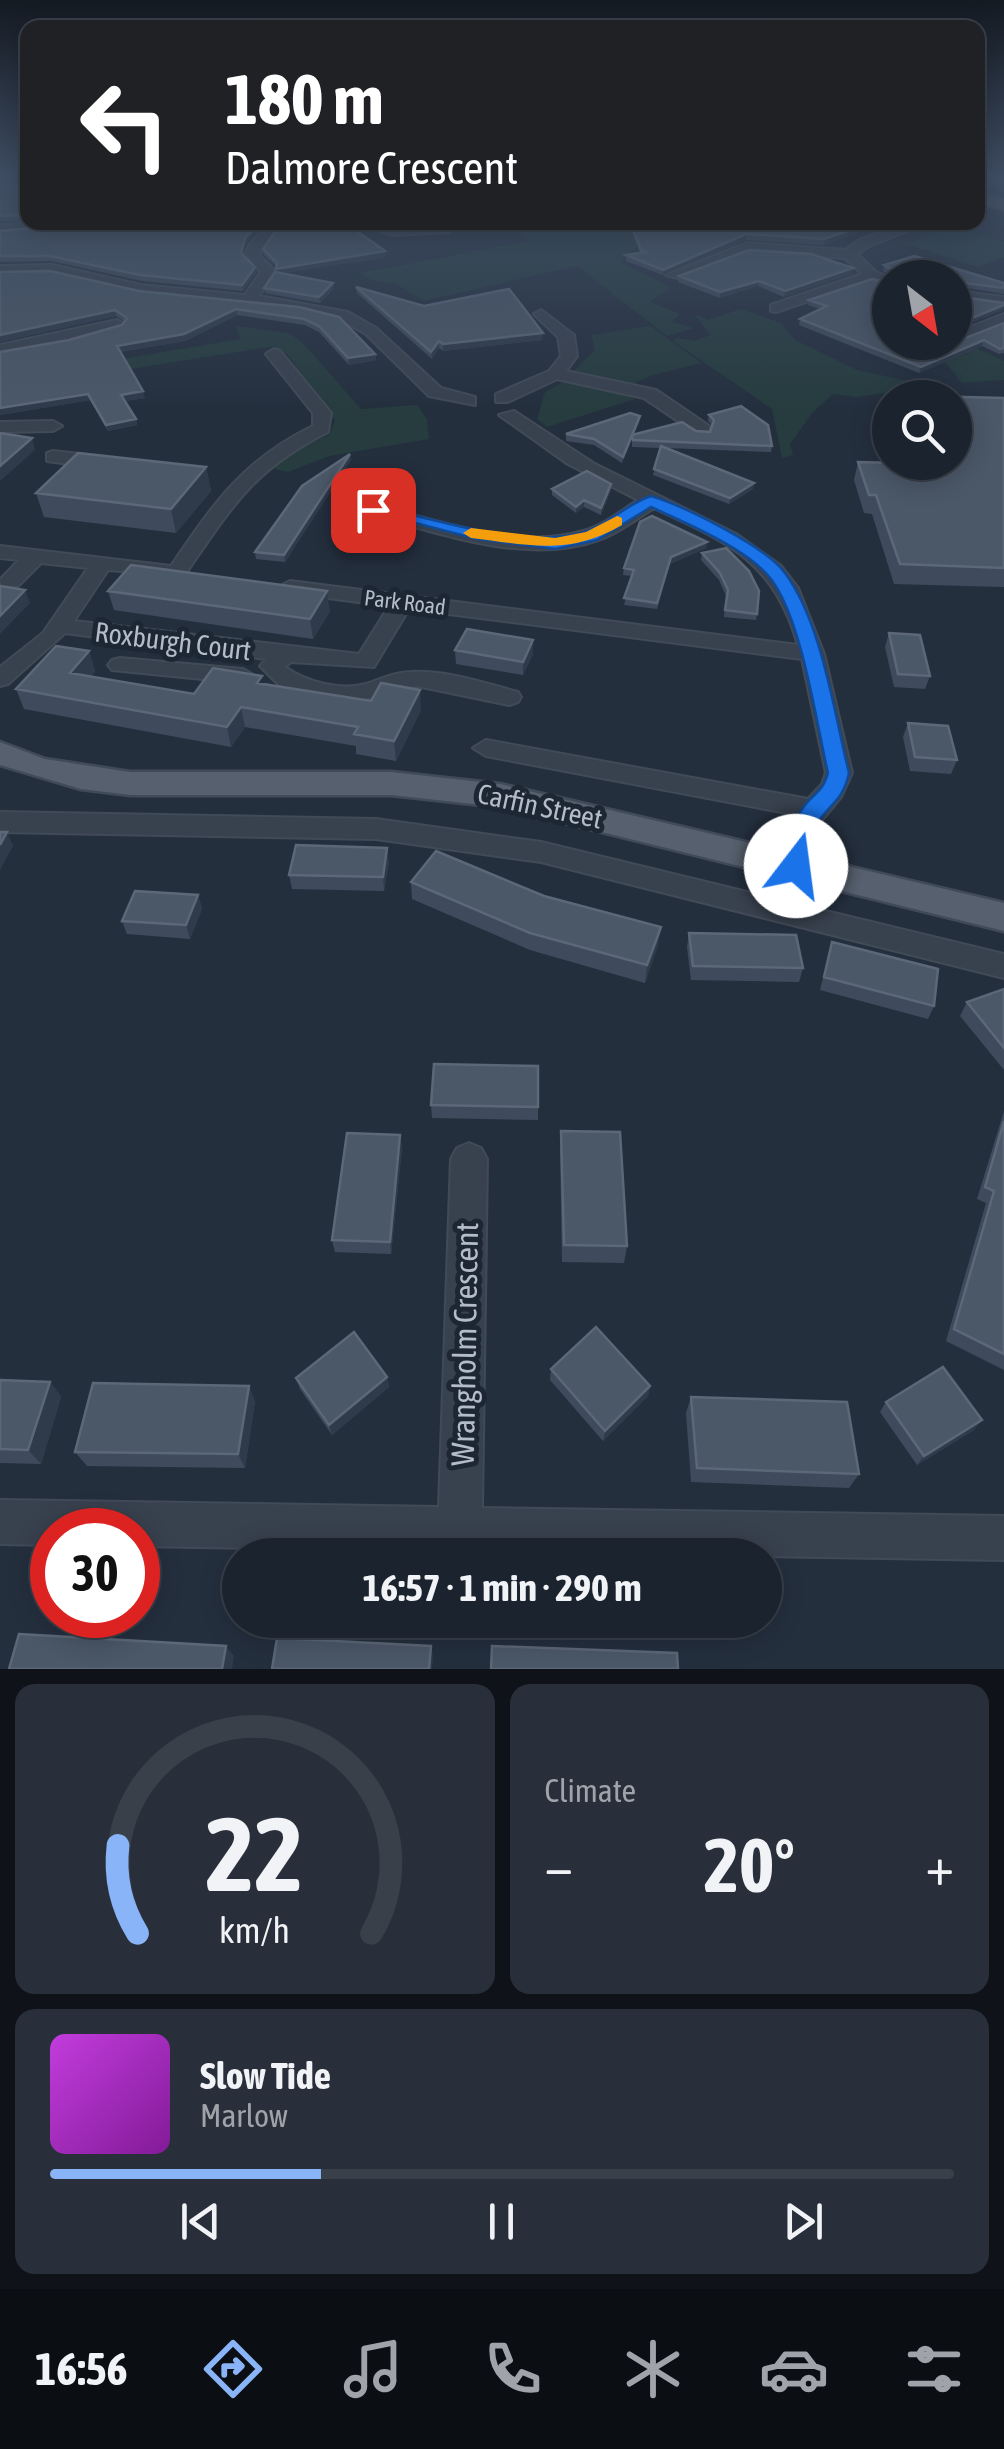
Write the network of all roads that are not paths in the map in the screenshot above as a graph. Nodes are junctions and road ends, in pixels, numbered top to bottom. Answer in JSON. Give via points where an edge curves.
{"nodes":[{"id":1,"x":253,"y":253,"type":"edge"},
{"id":2,"x":731,"y":253,"type":"edge"},
{"id":3,"x":833,"y":253,"type":"edge"},
{"id":4,"x":849,"y":254,"type":"joint"},
{"id":5,"x":0,"y":270,"type":"edge"},
{"id":6,"x":673,"y":275,"type":"edge"},
{"id":7,"x":870,"y":275,"type":"joint"},
{"id":8,"x":972,"y":296,"type":"edge"},
{"id":9,"x":248,"y":300,"type":"junction"},
{"id":10,"x":1004,"y":301,"type":"edge"},
{"id":11,"x":776,"y":308,"type":"dead end"},
{"id":12,"x":541,"y":314,"type":"dead end"},
{"id":13,"x":1004,"y":319,"type":"edge"},
{"id":14,"x":117,"y":326,"type":"edge"},
{"id":15,"x":972,"y":331,"type":"edge"},
{"id":16,"x":0,"y":350,"type":"edge"},
{"id":17,"x":274,"y":354,"type":"dead end"},
{"id":18,"x":556,"y":374,"type":"junction"},
{"id":19,"x":489,"y":410,"type":"junction"},
{"id":20,"x":679,"y":412,"type":"junction"},
{"id":21,"x":649,"y":419,"type":"dead end"},
{"id":22,"x":53,"y":426,"type":"dead end"},
{"id":23,"x":0,"y":427,"type":"edge"},
{"id":24,"x":703,"y":430,"type":"edge"},
{"id":25,"x":54,"y":457,"type":"dead end"},
{"id":26,"x":134,"y":466,"type":"edge"},
{"id":27,"x":651,"y":501,"type":"junction"},
{"id":28,"x":373,"y":510,"type":"dead end"},
{"id":29,"x":0,"y":552,"type":"edge"},
{"id":30,"x":35,"y":557,"type":"junction"},
{"id":31,"x":101,"y":565,"type":"junction"},
{"id":32,"x":10,"y":581,"type":"dead end"},
{"id":33,"x":271,"y":584,"type":"edge"},
{"id":34,"x":402,"y":602,"type":"junction"},
{"id":35,"x":56,"y":632,"type":"junction"},
{"id":36,"x":809,"y":653,"type":"junction"},
{"id":37,"x":0,"y":656,"type":"edge"},
{"id":38,"x":281,"y":664,"type":"junction"},
{"id":39,"x":120,"y":665,"type":"dead end"},
{"id":40,"x":0,"y":678,"type":"edge"},
{"id":41,"x":510,"y":696,"type":"dead end"},
{"id":42,"x":0,"y":727,"type":"edge"},
{"id":43,"x":486,"y":748,"type":"dead end"},
{"id":44,"x":0,"y":753,"type":"edge"},
{"id":45,"x":66,"y":774,"type":"junction"},
{"id":46,"x":814,"y":809,"type":"junction"},
{"id":47,"x":0,"y":822,"type":"edge"},
{"id":48,"x":796,"y":866,"type":"junction"},
{"id":49,"x":1004,"y":917,"type":"edge"},
{"id":50,"x":1004,"y":966,"type":"edge"},
{"id":51,"x":469,"y":1159,"type":"dead end"},
{"id":52,"x":0,"y":1522,"type":"edge"},
{"id":53,"x":460,"y":1530,"type":"junction"},
{"id":54,"x":1004,"y":1538,"type":"edge"}],
"edges":[{"from":1,"to":9,"type":"street","via":[[268,271]]},
{"from":2,"to":6,"type":"street"},
{"from":3,"to":4,"type":"street"},
{"from":4,"to":7,"type":"street"},
{"from":5,"to":9,"type":"street","via":[[52,269],[141,289]]},
{"from":7,"to":11,"type":"street"},
{"from":8,"to":10,"type":"street"},
{"from":9,"to":19,"type":"street","via":[[343,315],[371,331],[435,392]]},
{"from":12,"to":18,"type":"street","via":[[566,335],[569,356]]},
{"from":13,"to":15,"type":"street"},
{"from":14,"to":16,"type":"street"},
{"from":17,"to":31,"type":"street","via":[[322,413],[322,428],[232,476],[187,573]]},
{"from":18,"to":19,"type":"street"},
{"from":18,"to":20,"type":"street","via":[[638,390]]},
{"from":19,"to":27,"type":"street"},
{"from":20,"to":21,"type":"street"},
{"from":20,"to":24,"type":"street"},
{"from":22,"to":23,"type":"street"},
{"from":25,"to":26,"type":"street"},
{"from":27,"to":28,"type":"street","via":[[592,536],[555,544]]},
{"from":27,"to":36,"type":"street","via":[[722,534],[776,573],[793,601]]},
{"from":29,"to":30,"type":"street"},
{"from":30,"to":31,"type":"street"},
{"from":30,"to":32,"type":"street"},
{"from":31,"to":35,"type":"street"},
{"from":33,"to":34,"type":"street","name":"Park Road"},
{"from":34,"to":36,"type":"street","name":"Park Road"},
{"from":34,"to":38,"type":"street","name":"Roxburgh Court","via":[[366,662]]},
{"from":35,"to":37,"type":"street"},
{"from":35,"to":38,"type":"street","name":"Roxburgh Court","via":[[229,646]]},
{"from":35,"to":40,"type":"street"},
{"from":36,"to":46,"type":"street","via":[[838,773],[834,793]]},
{"from":38,"to":39,"type":"street","name":"Roxburgh Court","via":[[260,677]]},
{"from":38,"to":41,"type":"street","name":"Roxburgh Court","via":[[287,682],[352,693],[418,679]]},
{"from":42,"to":45,"type":"main road","name":"Carfin Street","via":[[19,747]]},
{"from":43,"to":46,"type":"street"},
{"from":44,"to":45,"type":"main road","name":"Carfin Street"},
{"from":45,"to":48,"type":"main road","name":"Carfin Street","via":[[156,785],[444,786]]},
{"from":46,"to":48,"type":"street","via":[[799,836]]},
{"from":47,"to":50,"type":"street","via":[[376,828],[541,852]]},
{"from":48,"to":49,"type":"main road","name":"Carfin Street"},
{"from":51,"to":53,"type":"street","name":"Wrangholm Crescent"},
{"from":52,"to":53,"type":"street"},
{"from":53,"to":54,"type":"street"}]}
